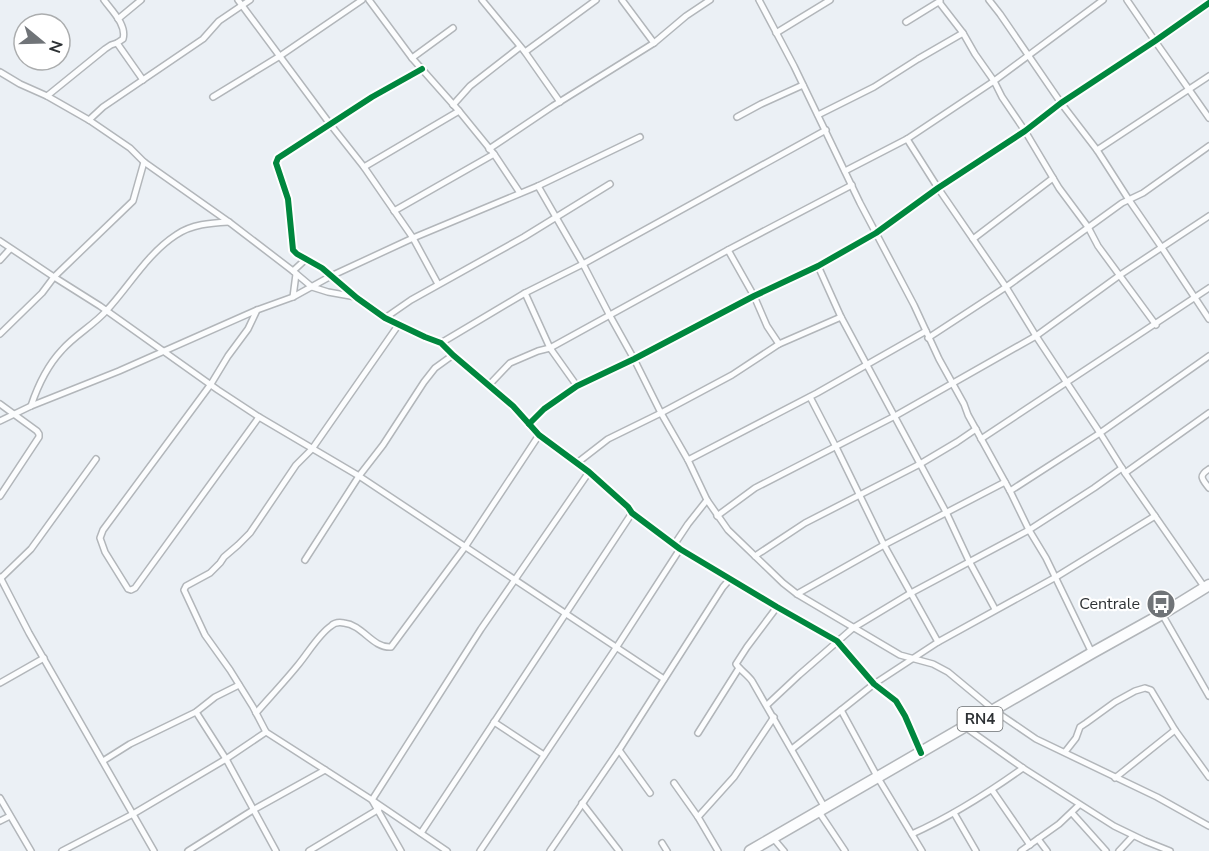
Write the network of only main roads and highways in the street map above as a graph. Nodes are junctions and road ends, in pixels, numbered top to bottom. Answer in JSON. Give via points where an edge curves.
{"nodes":[{"id":1,"x":1207,"y":587,"type":"edge"},
{"id":2,"x":750,"y":851,"type":"edge"}],
"edges":[{"from":1,"to":2,"type":"highway","number":"RN4"}]}
